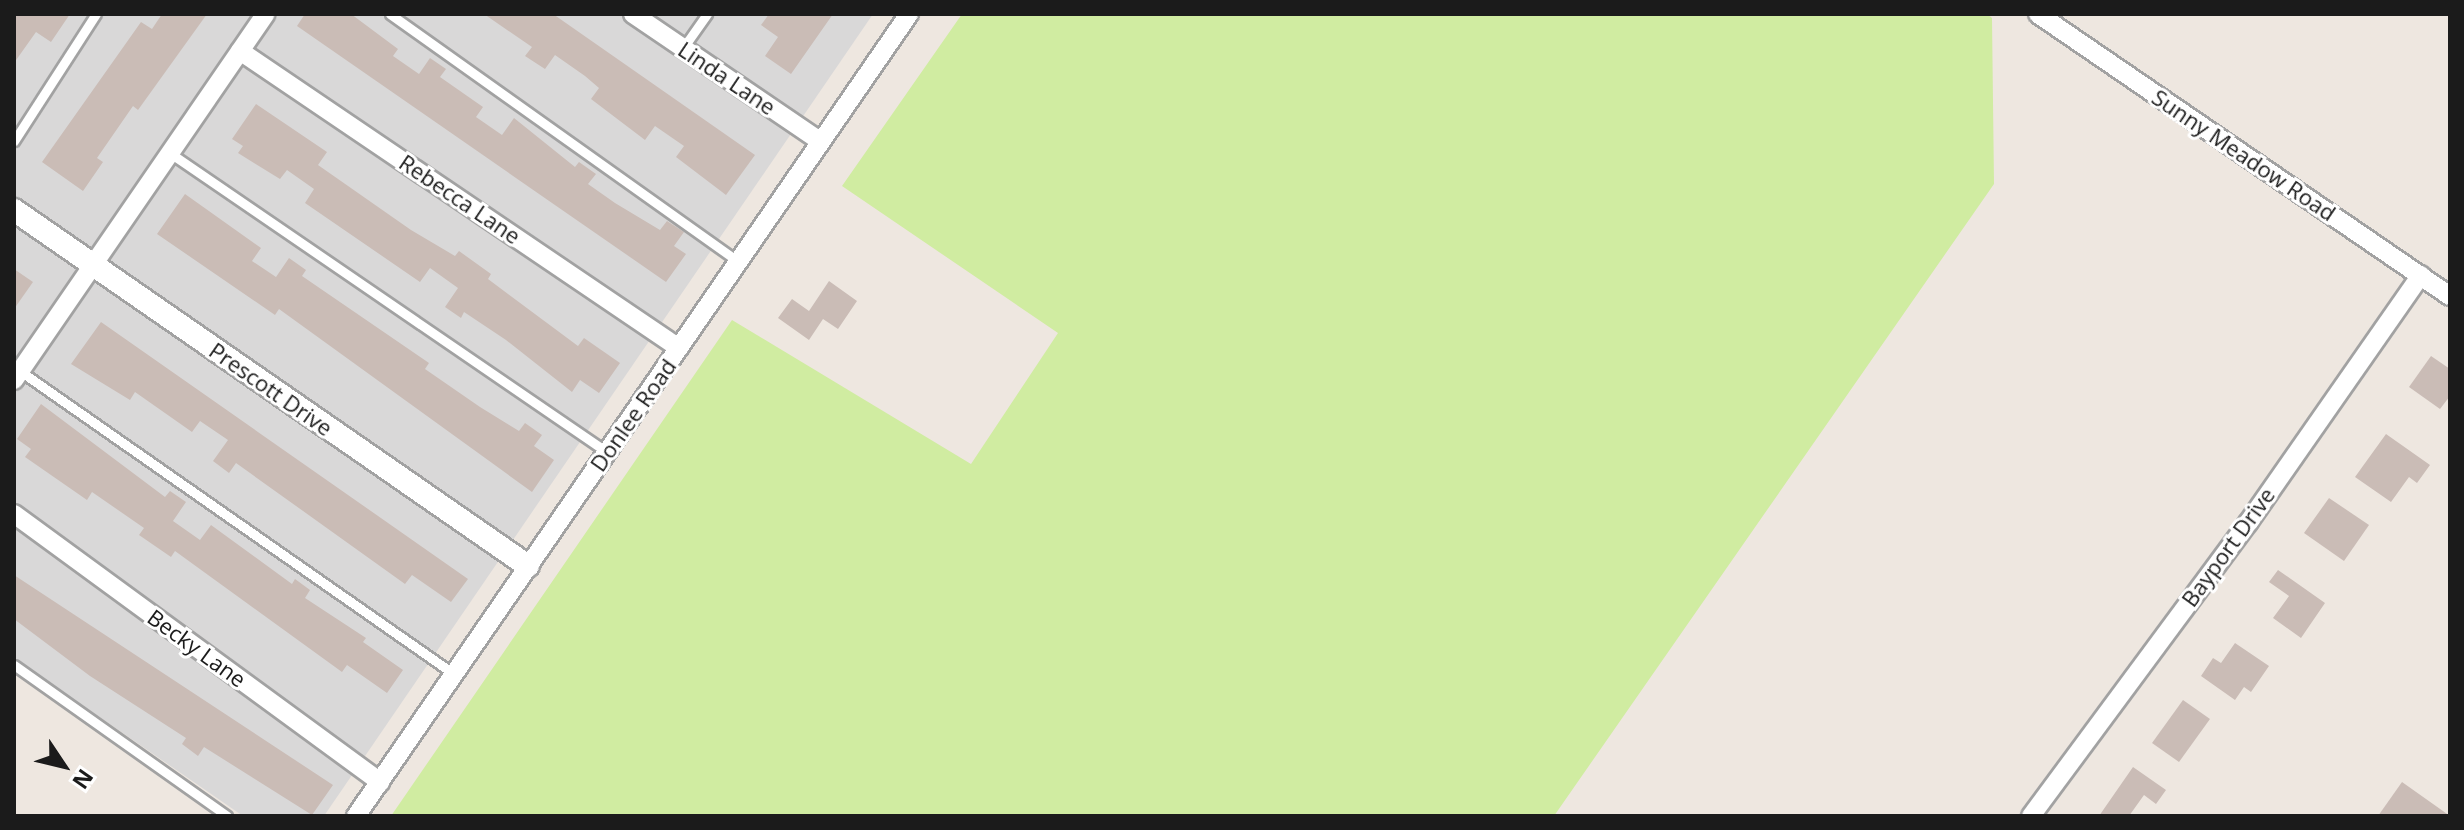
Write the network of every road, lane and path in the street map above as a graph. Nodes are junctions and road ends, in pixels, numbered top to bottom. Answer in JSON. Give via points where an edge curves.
{"nodes":[{"id":1,"x":96,"y":14,"type":"edge"},
{"id":2,"x":266,"y":14,"type":"edge"},
{"id":3,"x":390,"y":14,"type":"edge"},
{"id":4,"x":633,"y":14,"type":"edge"},
{"id":5,"x":707,"y":14,"type":"edge"},
{"id":6,"x":909,"y":14,"type":"edge"},
{"id":7,"x":2038,"y":14,"type":"edge"},
{"id":8,"x":683,"y":48,"type":"junction"},
{"id":9,"x":240,"y":51,"type":"junction"},
{"id":10,"x":14,"y":141,"type":"edge"},
{"id":11,"x":821,"y":142,"type":"junction"},
{"id":12,"x":170,"y":153,"type":"junction"},
{"id":13,"x":14,"y":210,"type":"edge"},
{"id":14,"x":738,"y":261,"type":"junction"},
{"id":15,"x":92,"y":266,"type":"junction"},
{"id":16,"x":2421,"y":275,"type":"junction"},
{"id":17,"x":2450,"y":296,"type":"edge"},
{"id":18,"x":679,"y":348,"type":"junction"},
{"id":19,"x":19,"y":366,"type":"edge"},
{"id":20,"x":607,"y":452,"type":"junction"},
{"id":21,"x":14,"y":514,"type":"edge"},
{"id":22,"x":528,"y":566,"type":"junction"},
{"id":23,"x":14,"y":665,"type":"edge"},
{"id":24,"x":454,"y":674,"type":"junction"},
{"id":25,"x":380,"y":782,"type":"junction"},
{"id":26,"x":227,"y":816,"type":"edge"},
{"id":27,"x":356,"y":816,"type":"edge"},
{"id":28,"x":2031,"y":816,"type":"edge"}],
"edges":[{"from":1,"to":10,"type":"lane"},
{"from":2,"to":9,"type":"street"},
{"from":3,"to":14,"type":"lane"},
{"from":4,"to":8,"type":"street","name":"Linda Lane"},
{"from":5,"to":8,"type":"lane"},
{"from":6,"to":11,"type":"street","name":"Donlee Road"},
{"from":7,"to":16,"type":"street","name":"Sunny Meadow Road"},
{"from":8,"to":11,"type":"street","name":"Linda Lane"},
{"from":9,"to":12,"type":"street"},
{"from":9,"to":18,"type":"street","name":"Rebecca Lane"},
{"from":11,"to":14,"type":"street","name":"Donlee Road"},
{"from":12,"to":15,"type":"street"},
{"from":12,"to":20,"type":"lane"},
{"from":13,"to":15,"type":"street","name":"Prescott Drive"},
{"from":14,"to":18,"type":"street","name":"Donlee Road"},
{"from":15,"to":19,"type":"street"},
{"from":15,"to":22,"type":"street","name":"Prescott Drive"},
{"from":16,"to":17,"type":"street","name":"Sunny Meadow Road"},
{"from":16,"to":28,"type":"street","name":"Bayport Drive","via":[[2248,523]]},
{"from":18,"to":20,"type":"street","name":"Donlee Road"},
{"from":19,"to":24,"type":"lane"},
{"from":20,"to":22,"type":"street","name":"Donlee Road"},
{"from":21,"to":25,"type":"street","name":"Becky Lane"},
{"from":22,"to":24,"type":"street","name":"Donlee Road"},
{"from":23,"to":26,"type":"lane"},
{"from":24,"to":25,"type":"street","name":"Donlee Road"},
{"from":25,"to":27,"type":"street","name":"Donlee Road"}]}
